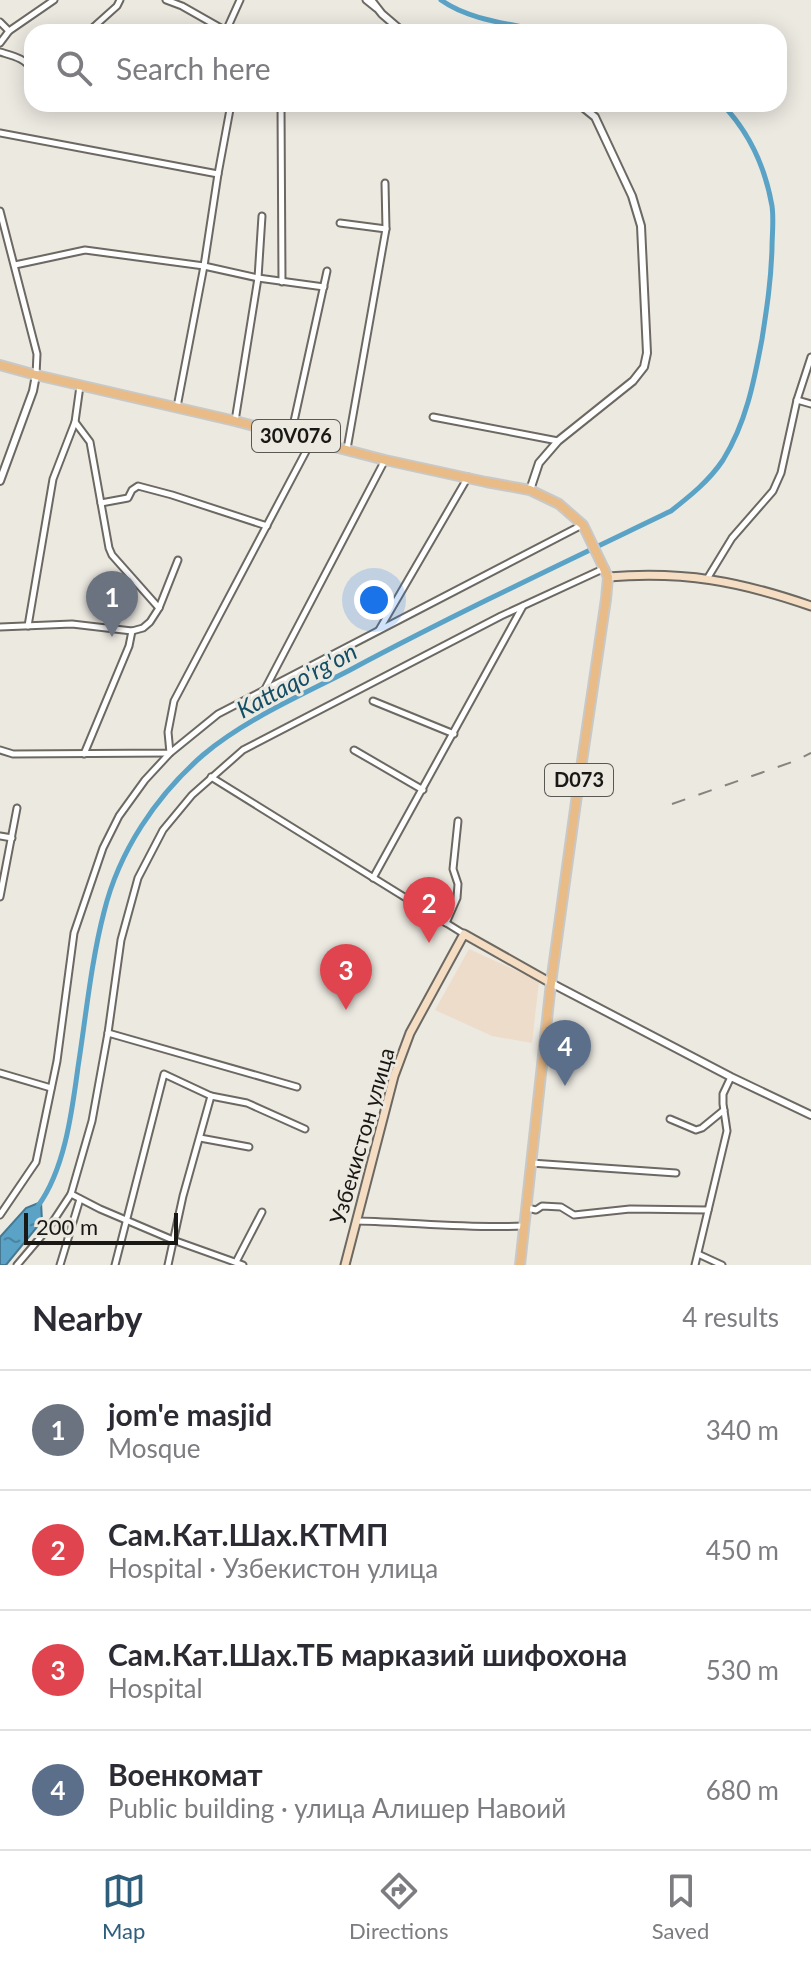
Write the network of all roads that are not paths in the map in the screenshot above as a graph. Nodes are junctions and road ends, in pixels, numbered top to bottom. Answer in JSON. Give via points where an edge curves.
{"nodes":[{"id":1,"x":54,"y":0,"type":"edge"},
{"id":2,"x":120,"y":0,"type":"edge"},
{"id":3,"x":166,"y":0,"type":"edge"},
{"id":4,"x":240,"y":0,"type":"edge"},
{"id":5,"x":368,"y":0,"type":"edge"},
{"id":6,"x":183,"y":3,"type":"edge"},
{"id":7,"x":0,"y":22,"type":"edge"},
{"id":8,"x":97,"y":24,"type":"edge"},
{"id":9,"x":215,"y":24,"type":"edge"},
{"id":10,"x":229,"y":24,"type":"edge"},
{"id":11,"x":394,"y":24,"type":"edge"},
{"id":12,"x":9,"y":31,"type":"junction"},
{"id":13,"x":0,"y":43,"type":"edge"},
{"id":14,"x":0,"y":52,"type":"edge"},
{"id":15,"x":24,"y":60,"type":"edge"},
{"id":16,"x":230,"y":112,"type":"edge"},
{"id":17,"x":281,"y":112,"type":"edge"},
{"id":18,"x":589,"y":112,"type":"edge"},
{"id":19,"x":0,"y":133,"type":"edge"},
{"id":20,"x":218,"y":174,"type":"junction"},
{"id":21,"x":385,"y":183,"type":"dead end"},
{"id":22,"x":0,"y":211,"type":"edge"},
{"id":23,"x":262,"y":216,"type":"dead end"},
{"id":24,"x":340,"y":223,"type":"dead end"},
{"id":25,"x":386,"y":229,"type":"junction"},
{"id":26,"x":15,"y":265,"type":"junction"},
{"id":27,"x":204,"y":266,"type":"junction"},
{"id":28,"x":327,"y":271,"type":"dead end"},
{"id":29,"x":258,"y":278,"type":"junction"},
{"id":30,"x":282,"y":282,"type":"junction"},
{"id":31,"x":324,"y":287,"type":"junction"},
{"id":32,"x":811,"y":357,"type":"edge"},
{"id":33,"x":0,"y":365,"type":"edge"},
{"id":34,"x":36,"y":375,"type":"junction"},
{"id":35,"x":80,"y":385,"type":"junction"},
{"id":36,"x":797,"y":400,"type":"junction"},
{"id":37,"x":811,"y":404,"type":"edge"},
{"id":38,"x":177,"y":407,"type":"junction"},
{"id":39,"x":433,"y":417,"type":"dead end"},
{"id":40,"x":235,"y":421,"type":"junction"},
{"id":41,"x":75,"y":422,"type":"junction"},
{"id":42,"x":291,"y":435,"type":"junction"},
{"id":43,"x":312,"y":440,"type":"junction"},
{"id":44,"x":558,"y":441,"type":"junction"},
{"id":45,"x":347,"y":449,"type":"junction"},
{"id":46,"x":385,"y":460,"type":"junction"},
{"id":47,"x":468,"y":477,"type":"junction"},
{"id":48,"x":0,"y":482,"type":"edge"},
{"id":49,"x":530,"y":490,"type":"junction"},
{"id":50,"x":101,"y":503,"type":"junction"},
{"id":51,"x":583,"y":525,"type":"junction"},
{"id":52,"x":267,"y":526,"type":"junction"},
{"id":53,"x":178,"y":560,"type":"dead end"},
{"id":54,"x":606,"y":572,"type":"junction"},
{"id":55,"x":707,"y":579,"type":"junction"},
{"id":56,"x":523,"y":605,"type":"junction"},
{"id":57,"x":811,"y":606,"type":"edge"},
{"id":58,"x":159,"y":608,"type":"junction"},
{"id":59,"x":28,"y":626,"type":"junction"},
{"id":60,"x":0,"y":627,"type":"edge"},
{"id":61,"x":132,"y":631,"type":"junction"},
{"id":62,"x":379,"y":631,"type":"junction"},
{"id":63,"x":265,"y":690,"type":"junction"},
{"id":64,"x":373,"y":701,"type":"dead end"},
{"id":65,"x":454,"y":734,"type":"junction"},
{"id":66,"x":0,"y":750,"type":"edge"},
{"id":67,"x":354,"y":750,"type":"dead end"},
{"id":68,"x":170,"y":753,"type":"junction"},
{"id":69,"x":84,"y":754,"type":"junction"},
{"id":70,"x":211,"y":777,"type":"junction"},
{"id":71,"x":423,"y":790,"type":"junction"},
{"id":72,"x":17,"y":808,"type":"dead end"},
{"id":73,"x":458,"y":821,"type":"dead end"},
{"id":74,"x":0,"y":836,"type":"edge"},
{"id":75,"x":12,"y":838,"type":"junction"},
{"id":76,"x":373,"y":878,"type":"junction"},
{"id":77,"x":0,"y":897,"type":"edge"},
{"id":78,"x":446,"y":923,"type":"junction"},
{"id":79,"x":464,"y":934,"type":"junction"},
{"id":80,"x":551,"y":983,"type":"junction"},
{"id":81,"x":108,"y":1033,"type":"junction"},
{"id":82,"x":0,"y":1073,"type":"edge"},
{"id":83,"x":731,"y":1077,"type":"junction"},
{"id":84,"x":297,"y":1087,"type":"dead end"},
{"id":85,"x":51,"y":1088,"type":"junction"},
{"id":86,"x":211,"y":1096,"type":"junction"},
{"id":87,"x":724,"y":1110,"type":"junction"},
{"id":88,"x":811,"y":1115,"type":"edge"},
{"id":89,"x":670,"y":1119,"type":"dead end"},
{"id":90,"x":305,"y":1129,"type":"dead end"},
{"id":91,"x":200,"y":1138,"type":"junction"},
{"id":92,"x":249,"y":1147,"type":"dead end"},
{"id":93,"x":531,"y":1163,"type":"junction"},
{"id":94,"x":676,"y":1173,"type":"dead end"},
{"id":95,"x":71,"y":1194,"type":"junction"},
{"id":96,"x":80,"y":1199,"type":"junction"},
{"id":97,"x":527,"y":1208,"type":"junction"},
{"id":98,"x":708,"y":1210,"type":"junction"},
{"id":99,"x":262,"y":1212,"type":"dead end"},
{"id":100,"x":0,"y":1215,"type":"edge"},
{"id":101,"x":126,"y":1219,"type":"junction"},
{"id":102,"x":357,"y":1221,"type":"junction"},
{"id":103,"x":524,"y":1226,"type":"junction"},
{"id":104,"x":173,"y":1240,"type":"junction"},
{"id":105,"x":698,"y":1253,"type":"junction"},
{"id":106,"x":239,"y":1264,"type":"edge"},
{"id":107,"x":17,"y":1265,"type":"edge"},
{"id":108,"x":60,"y":1265,"type":"edge"},
{"id":109,"x":115,"y":1265,"type":"edge"},
{"id":110,"x":168,"y":1265,"type":"edge"},
{"id":111,"x":345,"y":1265,"type":"edge"},
{"id":112,"x":520,"y":1265,"type":"edge"},
{"id":113,"x":695,"y":1265,"type":"edge"},
{"id":114,"x":722,"y":1265,"type":"edge"}],
"edges":[{"from":1,"to":12,"type":"street"},
{"from":2,"to":8,"type":"street"},
{"from":3,"to":6,"type":"street"},
{"from":4,"to":10,"type":"street"},
{"from":5,"to":11,"type":"street"},
{"from":6,"to":9,"type":"street"},
{"from":7,"to":12,"type":"street"},
{"from":12,"to":13,"type":"street"},
{"from":14,"to":15,"type":"street"},
{"from":16,"to":20,"type":"street"},
{"from":17,"to":30,"type":"street"},
{"from":18,"to":44,"type":"street","via":[[632,196],[641,226],[647,353],[633,381]]},
{"from":19,"to":20,"type":"street"},
{"from":20,"to":27,"type":"street"},
{"from":21,"to":25,"type":"street"},
{"from":22,"to":26,"type":"street"},
{"from":23,"to":29,"type":"street"},
{"from":24,"to":25,"type":"street"},
{"from":25,"to":45,"type":"street"},
{"from":26,"to":27,"type":"street","via":[[85,250]]},
{"from":26,"to":34,"type":"street","via":[[37,354]]},
{"from":27,"to":29,"type":"street"},
{"from":27,"to":38,"type":"street"},
{"from":28,"to":31,"type":"street"},
{"from":29,"to":30,"type":"street"},
{"from":29,"to":40,"type":"street"},
{"from":30,"to":31,"type":"street"},
{"from":31,"to":42,"type":"street"},
{"from":32,"to":36,"type":"street"},
{"from":33,"to":34,"type":"main road","number":"30V076"},
{"from":34,"to":35,"type":"main road","number":"30V076"},
{"from":34,"to":48,"type":"street"},
{"from":35,"to":38,"type":"main road","number":"30V076"},
{"from":35,"to":41,"type":"street"},
{"from":36,"to":37,"type":"street"},
{"from":36,"to":55,"type":"street","via":[[773,491],[732,538]]},
{"from":38,"to":40,"type":"main road","number":"30V076"},
{"from":39,"to":44,"type":"street"},
{"from":40,"to":42,"type":"main road","number":"30V076"},
{"from":41,"to":50,"type":"street","via":[[90,442]]},
{"from":41,"to":59,"type":"street","via":[[53,479]]},
{"from":42,"to":43,"type":"main road","number":"30V076"},
{"from":43,"to":45,"type":"main road","number":"30V076"},
{"from":43,"to":52,"type":"street"},
{"from":44,"to":49,"type":"street","via":[[539,463]]},
{"from":45,"to":46,"type":"main road","number":"30V076"},
{"from":46,"to":47,"type":"main road","number":"30V076"},
{"from":46,"to":63,"type":"street"},
{"from":47,"to":49,"type":"main road","number":"30V076"},
{"from":47,"to":62,"type":"street"},
{"from":49,"to":51,"type":"main road","number":"30V076","via":[[559,504]]},
{"from":50,"to":52,"type":"street","via":[[128,498],[138,486]]},
{"from":50,"to":58,"type":"street","via":[[112,555]]},
{"from":51,"to":54,"type":"main road","number":"30V076"},
{"from":51,"to":62,"type":"street"},
{"from":52,"to":68,"type":"street","via":[[174,701]]},
{"from":53,"to":58,"type":"street"},
{"from":54,"to":55,"type":"main road"},
{"from":54,"to":56,"type":"street"},
{"from":54,"to":80,"type":"main road","number":"D073"},
{"from":55,"to":57,"type":"main road"},
{"from":56,"to":65,"type":"street"},
{"from":56,"to":70,"type":"street","via":[[243,750]]},
{"from":58,"to":61,"type":"street","via":[[143,628]]},
{"from":59,"to":60,"type":"street"},
{"from":59,"to":61,"type":"street","via":[[72,624]]},
{"from":61,"to":69,"type":"street"},
{"from":62,"to":63,"type":"street"},
{"from":63,"to":68,"type":"street","via":[[218,714]]},
{"from":64,"to":65,"type":"street"},
{"from":65,"to":71,"type":"street"},
{"from":66,"to":69,"type":"street"},
{"from":67,"to":71,"type":"street"},
{"from":68,"to":69,"type":"street"},
{"from":68,"to":85,"type":"street","via":[[119,816],[103,848],[74,933]]},
{"from":70,"to":76,"type":"street"},
{"from":70,"to":81,"type":"street","via":[[163,830],[138,878],[121,940]]},
{"from":71,"to":76,"type":"street"},
{"from":72,"to":75,"type":"street"},
{"from":73,"to":78,"type":"street","via":[[453,869],[457,898]]},
{"from":74,"to":75,"type":"street"},
{"from":75,"to":77,"type":"street"},
{"from":76,"to":78,"type":"street"},
{"from":78,"to":79,"type":"street"},
{"from":79,"to":80,"type":"main road"},
{"from":79,"to":102,"type":"main road","name":"Узбекистон улица","via":[[399,1062]]},
{"from":80,"to":83,"type":"street"},
{"from":80,"to":93,"type":"main road","number":"D073"},
{"from":81,"to":84,"type":"street"},
{"from":81,"to":95,"type":"street","via":[[92,1121]]},
{"from":82,"to":85,"type":"street"},
{"from":83,"to":87,"type":"street","via":[[723,1094]]},
{"from":83,"to":88,"type":"street"},
{"from":85,"to":100,"type":"street","via":[[36,1162]]},
{"from":86,"to":90,"type":"street","via":[[247,1103]]},
{"from":86,"to":91,"type":"street"},
{"from":86,"to":101,"type":"street","via":[[164,1074]]},
{"from":87,"to":89,"type":"street","via":[[696,1130]]},
{"from":87,"to":98,"type":"street","via":[[727,1131]]},
{"from":91,"to":92,"type":"street"},
{"from":91,"to":104,"type":"street"},
{"from":93,"to":94,"type":"street"},
{"from":93,"to":97,"type":"main road","number":"D073"},
{"from":95,"to":96,"type":"street"},
{"from":95,"to":107,"type":"street"},
{"from":96,"to":101,"type":"street"},
{"from":96,"to":108,"type":"street"},
{"from":97,"to":98,"type":"street","via":[[561,1207],[574,1215]]},
{"from":97,"to":103,"type":"main road","number":"D073"},
{"from":98,"to":105,"type":"street"},
{"from":99,"to":106,"type":"street"},
{"from":101,"to":104,"type":"street"},
{"from":101,"to":109,"type":"street"},
{"from":102,"to":103,"type":"street"},
{"from":102,"to":111,"type":"main road","name":"Узбекистон улица"},
{"from":103,"to":112,"type":"main road","number":"D073"},
{"from":104,"to":106,"type":"street"},
{"from":104,"to":110,"type":"street"},
{"from":105,"to":113,"type":"street"},
{"from":105,"to":114,"type":"street"}]}
